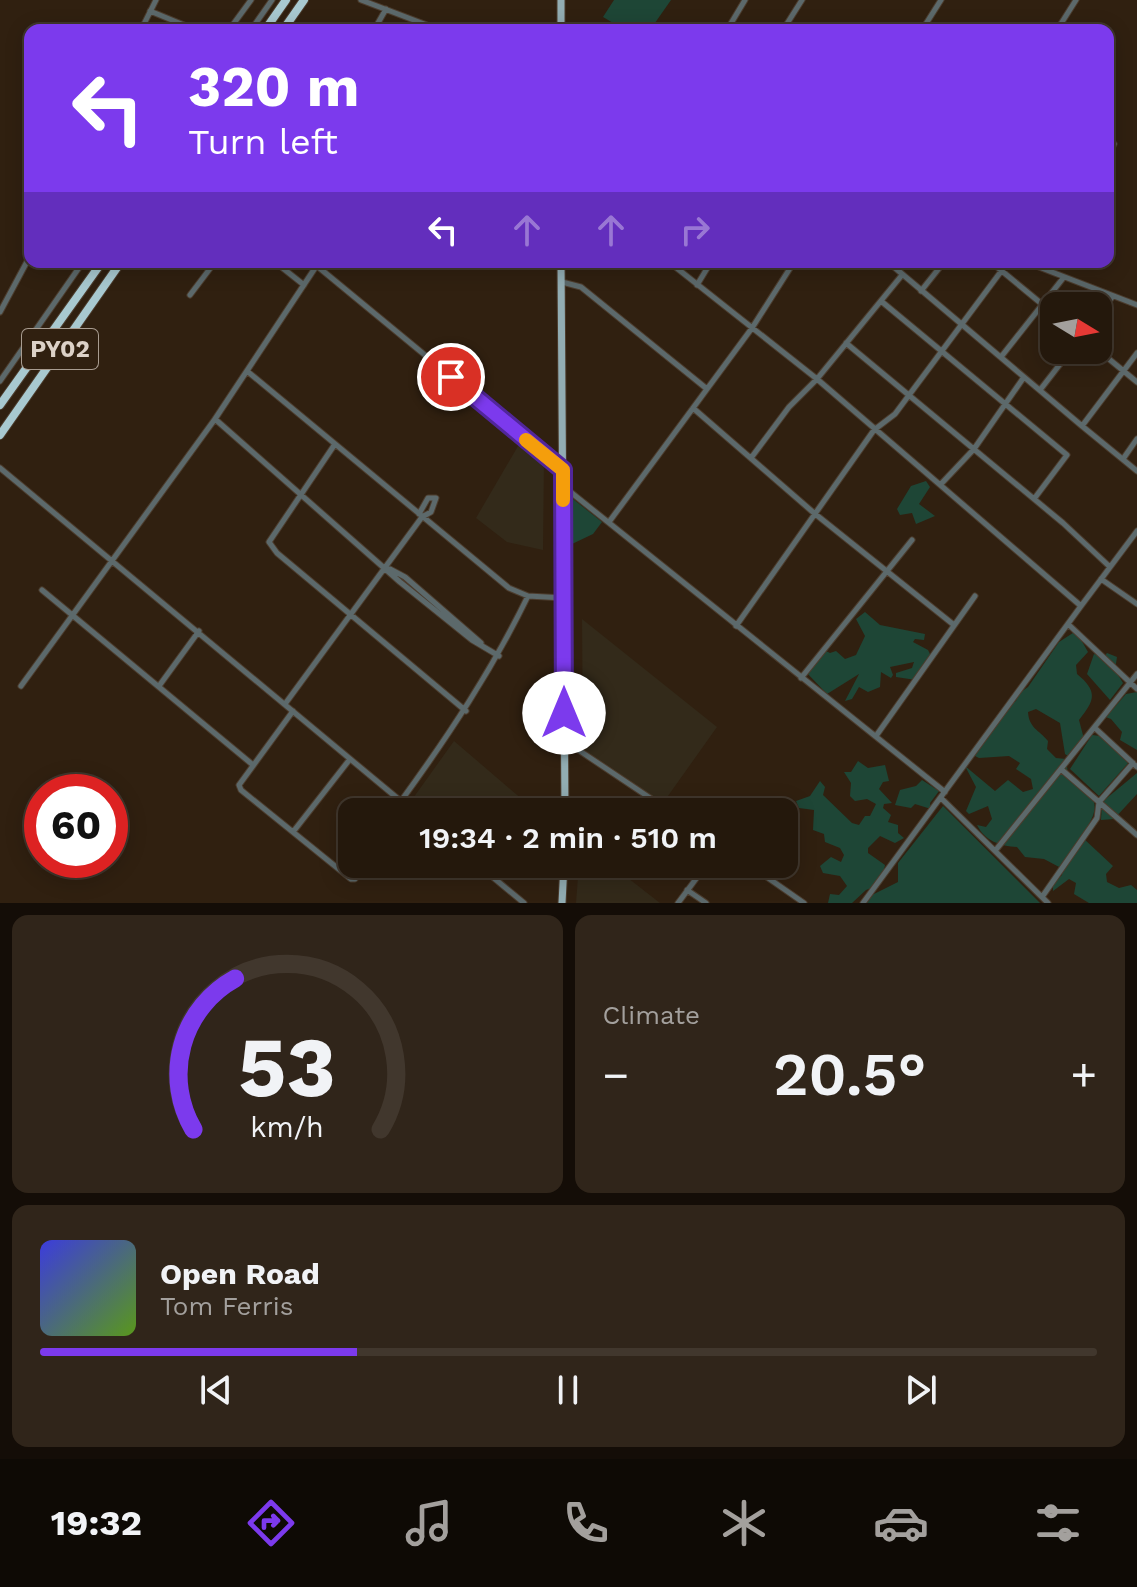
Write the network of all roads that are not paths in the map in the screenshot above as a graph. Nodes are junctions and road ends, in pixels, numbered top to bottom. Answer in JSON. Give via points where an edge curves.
{"nodes":[{"id":1,"x":156,"y":0,"type":"edge"},
{"id":2,"x":251,"y":0,"type":"edge"},
{"id":3,"x":272,"y":0,"type":"edge"},
{"id":4,"x":286,"y":0,"type":"edge"},
{"id":5,"x":304,"y":0,"type":"edge"},
{"id":6,"x":361,"y":0,"type":"edge"},
{"id":7,"x":561,"y":0,"type":"edge"},
{"id":8,"x":745,"y":0,"type":"edge"},
{"id":9,"x":802,"y":0,"type":"edge"},
{"id":10,"x":941,"y":0,"type":"edge"},
{"id":11,"x":1076,"y":0,"type":"edge"},
{"id":12,"x":386,"y":9,"type":"junction"},
{"id":13,"x":150,"y":11,"type":"junction"},
{"id":14,"x":144,"y":24,"type":"edge"},
{"id":15,"x":181,"y":24,"type":"edge"},
{"id":16,"x":233,"y":24,"type":"edge"},
{"id":17,"x":255,"y":24,"type":"edge"},
{"id":18,"x":269,"y":24,"type":"edge"},
{"id":19,"x":287,"y":24,"type":"edge"},
{"id":20,"x":377,"y":24,"type":"edge"},
{"id":21,"x":425,"y":24,"type":"edge"},
{"id":22,"x":561,"y":24,"type":"edge"},
{"id":23,"x":731,"y":24,"type":"edge"},
{"id":24,"x":787,"y":24,"type":"edge"},
{"id":25,"x":926,"y":24,"type":"edge"},
{"id":26,"x":1061,"y":24,"type":"edge"},
{"id":27,"x":24,"y":267,"type":"edge"},
{"id":28,"x":79,"y":268,"type":"edge"},
{"id":29,"x":98,"y":268,"type":"edge"},
{"id":30,"x":117,"y":268,"type":"edge"},
{"id":31,"x":210,"y":268,"type":"edge"},
{"id":32,"x":283,"y":268,"type":"edge"},
{"id":33,"x":315,"y":268,"type":"edge"},
{"id":34,"x":323,"y":268,"type":"edge"},
{"id":35,"x":561,"y":268,"type":"edge"},
{"id":36,"x":676,"y":268,"type":"edge"},
{"id":37,"x":707,"y":268,"type":"edge"},
{"id":38,"x":790,"y":268,"type":"edge"},
{"id":39,"x":894,"y":268,"type":"edge"},
{"id":40,"x":939,"y":268,"type":"edge"},
{"id":41,"x":998,"y":268,"type":"edge"},
{"id":42,"x":1004,"y":268,"type":"edge"},
{"id":43,"x":1048,"y":268,"type":"edge"},
{"id":44,"x":1002,"y":271,"type":"junction"},
{"id":45,"x":902,"y":275,"type":"junction"},
{"id":46,"x":1064,"y":277,"type":"junction"},
{"id":47,"x":562,"y":282,"type":"junction"},
{"id":48,"x":304,"y":285,"type":"junction"},
{"id":49,"x":697,"y":285,"type":"junction"},
{"id":50,"x":921,"y":291,"type":"junction"},
{"id":51,"x":1052,"y":292,"type":"edge"},
{"id":52,"x":190,"y":295,"type":"dead end"},
{"id":53,"x":1113,"y":296,"type":"joint"},
{"id":54,"x":881,"y":301,"type":"junction"},
{"id":55,"x":1040,"y":303,"type":"edge"},
{"id":56,"x":1137,"y":305,"type":"edge"},
{"id":57,"x":1040,"y":308,"type":"edge"},
{"id":58,"x":0,"y":312,"type":"edge"},
{"id":59,"x":962,"y":325,"type":"junction"},
{"id":60,"x":752,"y":328,"type":"junction"},
{"id":61,"x":846,"y":343,"type":"junction"},
{"id":62,"x":942,"y":352,"type":"junction"},
{"id":63,"x":1137,"y":353,"type":"edge"},
{"id":64,"x":1001,"y":357,"type":"junction"},
{"id":65,"x":1112,"y":362,"type":"edge"},
{"id":66,"x":1060,"y":364,"type":"edge"},
{"id":67,"x":247,"y":371,"type":"junction"},
{"id":68,"x":1123,"y":371,"type":"junction"},
{"id":69,"x":1024,"y":377,"type":"junction"},
{"id":70,"x":817,"y":379,"type":"junction"},
{"id":71,"x":0,"y":381,"type":"edge"},
{"id":72,"x":1137,"y":382,"type":"edge"},
{"id":73,"x":707,"y":389,"type":"junction"},
{"id":74,"x":1040,"y":390,"type":"junction"},
{"id":75,"x":909,"y":396,"type":"junction"},
{"id":76,"x":1004,"y":404,"type":"junction"},
{"id":77,"x":0,"y":405,"type":"edge"},
{"id":78,"x":693,"y":408,"type":"junction"},
{"id":79,"x":215,"y":419,"type":"junction"},
{"id":80,"x":1082,"y":426,"type":"junction"},
{"id":81,"x":874,"y":430,"type":"junction"},
{"id":82,"x":0,"y":435,"type":"edge"},
{"id":83,"x":1137,"y":439,"type":"edge"},
{"id":84,"x":335,"y":444,"type":"junction"},
{"id":85,"x":974,"y":449,"type":"junction"},
{"id":86,"x":751,"y":458,"type":"junction"},
{"id":87,"x":1123,"y":459,"type":"junction"},
{"id":88,"x":0,"y":468,"type":"edge"},
{"id":89,"x":563,"y":470,"type":"junction"},
{"id":90,"x":1137,"y":471,"type":"edge"},
{"id":91,"x":941,"y":484,"type":"junction"},
{"id":92,"x":563,"y":486,"type":"junction"},
{"id":93,"x":301,"y":496,"type":"junction"},
{"id":94,"x":1034,"y":499,"type":"junction"},
{"id":95,"x":814,"y":513,"type":"junction"},
{"id":96,"x":420,"y":515,"type":"junction"},
{"id":97,"x":609,"y":522,"type":"junction"},
{"id":98,"x":1137,"y":532,"type":"edge"},
{"id":99,"x":912,"y":540,"type":"dead end"},
{"id":100,"x":115,"y":561,"type":"junction"},
{"id":101,"x":387,"y":567,"type":"junction"},
{"id":102,"x":1110,"y":567,"type":"junction"},
{"id":103,"x":888,"y":570,"type":"junction"},
{"id":104,"x":1101,"y":579,"type":"junction"},
{"id":105,"x":42,"y":590,"type":"dead end"},
{"id":106,"x":528,"y":596,"type":"junction"},
{"id":107,"x":975,"y":596,"type":"dead end"},
{"id":108,"x":564,"y":598,"type":"junction"},
{"id":109,"x":1137,"y":604,"type":"edge"},
{"id":110,"x":1081,"y":606,"type":"junction"},
{"id":111,"x":351,"y":615,"type":"junction"},
{"id":112,"x":73,"y":616,"type":"junction"},
{"id":113,"x":1068,"y":624,"type":"junction"},
{"id":114,"x":954,"y":625,"type":"junction"},
{"id":115,"x":736,"y":626,"type":"junction"},
{"id":116,"x":199,"y":631,"type":"junction"},
{"id":117,"x":499,"y":656,"type":"junction"},
{"id":118,"x":1137,"y":674,"type":"edge"},
{"id":119,"x":801,"y":678,"type":"junction"},
{"id":120,"x":1131,"y":682,"type":"junction"},
{"id":121,"x":21,"y":686,"type":"dead end"},
{"id":122,"x":159,"y":686,"type":"junction"},
{"id":123,"x":1137,"y":689,"type":"edge"},
{"id":124,"x":285,"y":704,"type":"junction"},
{"id":125,"x":293,"y":711,"type":"junction"},
{"id":126,"x":466,"y":711,"type":"junction"},
{"id":127,"x":1095,"y":728,"type":"junction"},
{"id":128,"x":876,"y":736,"type":"junction"},
{"id":129,"x":565,"y":748,"type":"junction"},
{"id":130,"x":350,"y":759,"type":"junction"},
{"id":131,"x":253,"y":765,"type":"junction"},
{"id":132,"x":1135,"y":765,"type":"edge"},
{"id":133,"x":1062,"y":770,"type":"junction"},
{"id":134,"x":943,"y":795,"type":"junction"},
{"id":135,"x":397,"y":798,"type":"edge"},
{"id":136,"x":403,"y":798,"type":"edge"},
{"id":137,"x":565,"y":798,"type":"edge"},
{"id":138,"x":650,"y":798,"type":"edge"},
{"id":139,"x":1099,"y":802,"type":"junction"},
{"id":140,"x":293,"y":832,"type":"junction"},
{"id":141,"x":1137,"y":835,"type":"edge"},
{"id":142,"x":995,"y":851,"type":"junction"},
{"id":143,"x":338,"y":868,"type":"edge"},
{"id":144,"x":494,"y":878,"type":"edge"},
{"id":145,"x":563,"y":878,"type":"edge"},
{"id":146,"x":696,"y":878,"type":"edge"},
{"id":147,"x":768,"y":878,"type":"edge"},
{"id":148,"x":687,"y":890,"type":"junction"},
{"id":149,"x":1042,"y":897,"type":"junction"},
{"id":150,"x":524,"y":903,"type":"edge"},
{"id":151,"x":562,"y":903,"type":"edge"},
{"id":152,"x":678,"y":903,"type":"edge"},
{"id":153,"x":706,"y":903,"type":"edge"},
{"id":154,"x":804,"y":903,"type":"edge"},
{"id":155,"x":863,"y":903,"type":"edge"},
{"id":156,"x":1048,"y":903,"type":"edge"}],
"edges":[{"from":1,"to":13,"type":"street"},
{"from":2,"to":16,"type":"street"},
{"from":3,"to":17,"type":"street"},
{"from":4,"to":18,"type":"highway"},
{"from":5,"to":19,"type":"highway"},
{"from":6,"to":12,"type":"street"},
{"from":7,"to":22,"type":"main road"},
{"from":8,"to":23,"type":"street"},
{"from":9,"to":24,"type":"street"},
{"from":10,"to":25,"type":"street"},
{"from":11,"to":26,"type":"street"},
{"from":12,"to":20,"type":"street"},
{"from":12,"to":21,"type":"street"},
{"from":13,"to":14,"type":"street"},
{"from":13,"to":15,"type":"street"},
{"from":27,"to":58,"type":"street"},
{"from":28,"to":71,"type":"street"},
{"from":29,"to":77,"type":"highway","number":"PY02"},
{"from":30,"to":82,"type":"highway","number":"PY02"},
{"from":31,"to":52,"type":"street"},
{"from":32,"to":48,"type":"street"},
{"from":33,"to":48,"type":"street"},
{"from":34,"to":89,"type":"street"},
{"from":35,"to":47,"type":"main road"},
{"from":36,"to":49,"type":"street"},
{"from":37,"to":49,"type":"street"},
{"from":38,"to":60,"type":"street"},
{"from":39,"to":45,"type":"street"},
{"from":40,"to":50,"type":"street"},
{"from":41,"to":44,"type":"street"},
{"from":42,"to":44,"type":"street"},
{"from":43,"to":46,"type":"street"},
{"from":44,"to":55,"type":"street"},
{"from":44,"to":59,"type":"street"},
{"from":45,"to":50,"type":"street"},
{"from":45,"to":54,"type":"street"},
{"from":46,"to":51,"type":"street"},
{"from":46,"to":53,"type":"street"},
{"from":47,"to":73,"type":"street","via":[[581,287]]},
{"from":47,"to":89,"type":"main road"},
{"from":48,"to":67,"type":"street"},
{"from":49,"to":60,"type":"street"},
{"from":50,"to":59,"type":"street"},
{"from":53,"to":56,"type":"street"},
{"from":54,"to":61,"type":"street"},
{"from":54,"to":62,"type":"street"},
{"from":57,"to":64,"type":"street"},
{"from":59,"to":62,"type":"street"},
{"from":59,"to":64,"type":"street"},
{"from":60,"to":70,"type":"street"},
{"from":60,"to":73,"type":"street"},
{"from":61,"to":70,"type":"street"},
{"from":61,"to":75,"type":"street"},
{"from":62,"to":75,"type":"street"},
{"from":62,"to":76,"type":"street"},
{"from":63,"to":68,"type":"street"},
{"from":64,"to":69,"type":"street"},
{"from":65,"to":68,"type":"street"},
{"from":66,"to":74,"type":"street"},
{"from":67,"to":79,"type":"street"},
{"from":67,"to":84,"type":"street"},
{"from":68,"to":72,"type":"street"},
{"from":68,"to":80,"type":"street"},
{"from":69,"to":74,"type":"street"},
{"from":69,"to":76,"type":"street"},
{"from":70,"to":81,"type":"street"},
{"from":70,"to":86,"type":"street"},
{"from":73,"to":78,"type":"street"},
{"from":74,"to":80,"type":"street"},
{"from":75,"to":81,"type":"street","via":[[885,425]]},
{"from":75,"to":85,"type":"street"},
{"from":76,"to":85,"type":"street"},
{"from":76,"to":94,"type":"street","via":[[1067,455]]},
{"from":78,"to":86,"type":"street"},
{"from":78,"to":97,"type":"street"},
{"from":79,"to":93,"type":"street"},
{"from":79,"to":100,"type":"street"},
{"from":80,"to":87,"type":"street"},
{"from":81,"to":91,"type":"street"},
{"from":81,"to":95,"type":"street"},
{"from":83,"to":87,"type":"street"},
{"from":84,"to":93,"type":"street"},
{"from":84,"to":96,"type":"street"},
{"from":85,"to":91,"type":"street"},
{"from":85,"to":94,"type":"street"},
{"from":86,"to":95,"type":"street"},
{"from":87,"to":90,"type":"street"},
{"from":88,"to":100,"type":"street"},
{"from":89,"to":92,"type":"main road"},
{"from":91,"to":110,"type":"street"},
{"from":92,"to":97,"type":"street"},
{"from":92,"to":108,"type":"main road"},
{"from":93,"to":101,"type":"street"},
{"from":93,"to":111,"type":"street","via":[[269,542]]},
{"from":94,"to":102,"type":"street"},
{"from":95,"to":103,"type":"street"},
{"from":95,"to":115,"type":"street"},
{"from":96,"to":101,"type":"street"},
{"from":96,"to":106,"type":"street","via":[[509,588]]},
{"from":97,"to":115,"type":"street"},
{"from":98,"to":102,"type":"street"},
{"from":99,"to":103,"type":"street"},
{"from":100,"to":112,"type":"street"},
{"from":100,"to":116,"type":"street"},
{"from":101,"to":111,"type":"street"},
{"from":101,"to":117,"type":"street"},
{"from":102,"to":104,"type":"street"},
{"from":103,"to":114,"type":"street"},
{"from":103,"to":119,"type":"street"},
{"from":104,"to":109,"type":"street"},
{"from":104,"to":110,"type":"street"},
{"from":105,"to":112,"type":"street"},
{"from":106,"to":108,"type":"street"},
{"from":106,"to":117,"type":"street"},
{"from":107,"to":114,"type":"street"},
{"from":108,"to":129,"type":"main road"},
{"from":110,"to":113,"type":"street"},
{"from":111,"to":124,"type":"street"},
{"from":111,"to":126,"type":"street"},
{"from":112,"to":121,"type":"street"},
{"from":112,"to":122,"type":"street"},
{"from":113,"to":120,"type":"street"},
{"from":113,"to":134,"type":"street"},
{"from":114,"to":128,"type":"street"},
{"from":115,"to":119,"type":"street"},
{"from":116,"to":122,"type":"street"},
{"from":116,"to":124,"type":"street"},
{"from":117,"to":126,"type":"street"},
{"from":118,"to":120,"type":"street"},
{"from":119,"to":128,"type":"street"},
{"from":120,"to":123,"type":"street"},
{"from":120,"to":127,"type":"street"},
{"from":122,"to":131,"type":"street"},
{"from":124,"to":125,"type":"street"},
{"from":125,"to":130,"type":"street"},
{"from":125,"to":131,"type":"street"},
{"from":126,"to":136,"type":"street"},
{"from":127,"to":132,"type":"street"},
{"from":127,"to":133,"type":"street"},
{"from":128,"to":134,"type":"street"},
{"from":129,"to":137,"type":"main road"},
{"from":129,"to":138,"type":"street","via":[[577,749]]},
{"from":130,"to":135,"type":"street"},
{"from":130,"to":140,"type":"street"},
{"from":131,"to":140,"type":"street","via":[[241,790]]},
{"from":132,"to":139,"type":"street"},
{"from":133,"to":139,"type":"street"},
{"from":133,"to":142,"type":"street"},
{"from":134,"to":142,"type":"street"},
{"from":134,"to":155,"type":"street"},
{"from":139,"to":141,"type":"street"},
{"from":139,"to":149,"type":"street","via":[[1097,818]]},
{"from":140,"to":143,"type":"street"},
{"from":142,"to":149,"type":"street"},
{"from":144,"to":150,"type":"street"},
{"from":145,"to":151,"type":"main road"},
{"from":146,"to":148,"type":"street"},
{"from":147,"to":154,"type":"street"},
{"from":148,"to":152,"type":"street"},
{"from":148,"to":153,"type":"street"},
{"from":149,"to":156,"type":"street"}]}
